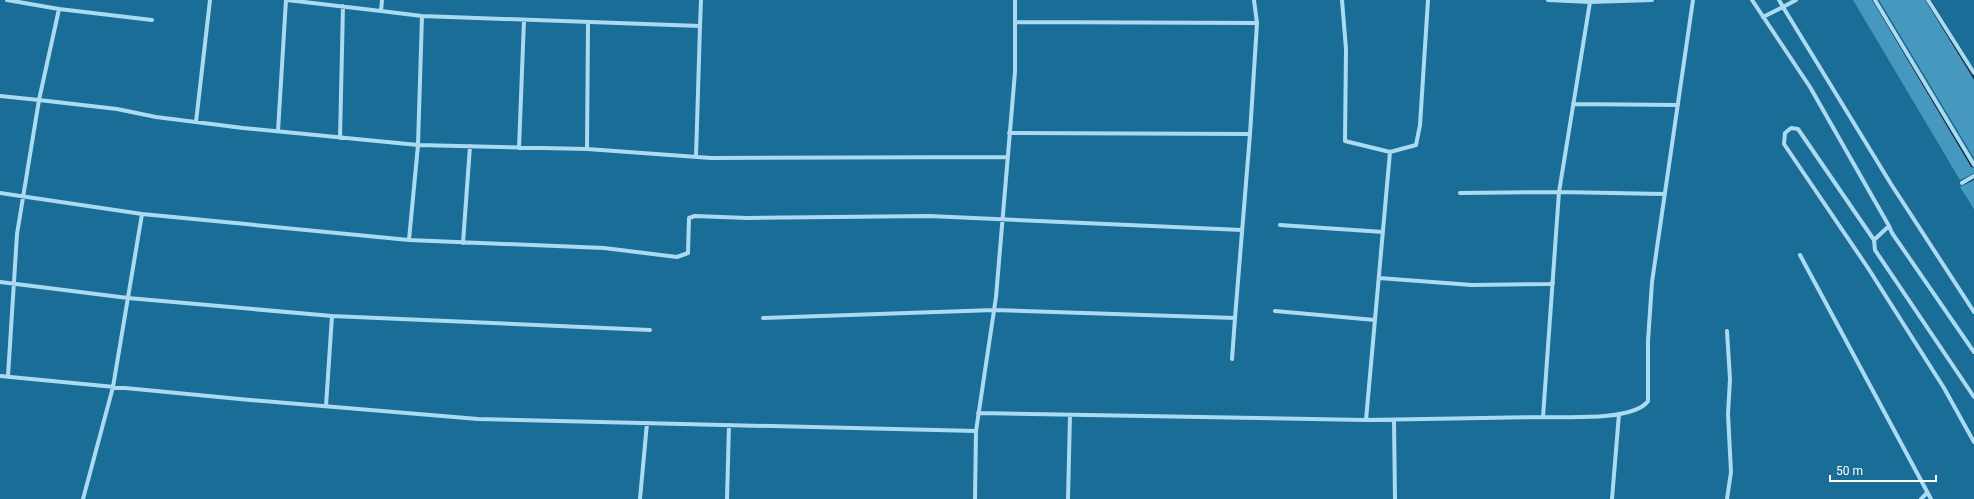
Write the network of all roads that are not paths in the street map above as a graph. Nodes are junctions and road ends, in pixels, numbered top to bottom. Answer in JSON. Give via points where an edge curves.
{"nodes":[{"id":1,"x":7,"y":0,"type":"edge"},
{"id":2,"x":210,"y":0,"type":"edge"},
{"id":3,"x":287,"y":0,"type":"edge"},
{"id":4,"x":382,"y":0,"type":"edge"},
{"id":5,"x":701,"y":0,"type":"edge"},
{"id":6,"x":1015,"y":0,"type":"edge"},
{"id":7,"x":1254,"y":0,"type":"edge"},
{"id":8,"x":1342,"y":0,"type":"edge"},
{"id":9,"x":1428,"y":0,"type":"edge"},
{"id":10,"x":1548,"y":0,"type":"edge"},
{"id":11,"x":1652,"y":0,"type":"edge"},
{"id":12,"x":1693,"y":0,"type":"edge"},
{"id":13,"x":1752,"y":0,"type":"edge"},
{"id":14,"x":1779,"y":0,"type":"edge"},
{"id":15,"x":1796,"y":0,"type":"edge"},
{"id":16,"x":1875,"y":0,"type":"edge"},
{"id":17,"x":1928,"y":0,"type":"edge"},
{"id":18,"x":1590,"y":2,"type":"junction"},
{"id":19,"x":343,"y":6,"type":"junction"},
{"id":20,"x":1783,"y":7,"type":"junction"},
{"id":21,"x":59,"y":9,"type":"junction"},
{"id":22,"x":381,"y":11,"type":"junction"},
{"id":23,"x":422,"y":16,"type":"junction"},
{"id":24,"x":1763,"y":17,"type":"junction"},
{"id":25,"x":152,"y":20,"type":"dead end"},
{"id":26,"x":524,"y":20,"type":"junction"},
{"id":27,"x":1015,"y":22,"type":"junction"},
{"id":28,"x":588,"y":23,"type":"junction"},
{"id":29,"x":1257,"y":23,"type":"junction"},
{"id":30,"x":700,"y":26,"type":"junction"},
{"id":31,"x":1974,"y":73,"type":"edge"},
{"id":32,"x":0,"y":96,"type":"edge"},
{"id":33,"x":39,"y":100,"type":"junction"},
{"id":34,"x":1573,"y":104,"type":"junction"},
{"id":35,"x":1678,"y":106,"type":"junction"},
{"id":36,"x":196,"y":122,"type":"junction"},
{"id":37,"x":278,"y":131,"type":"junction"},
{"id":38,"x":1010,"y":133,"type":"junction"},
{"id":39,"x":1250,"y":134,"type":"junction"},
{"id":40,"x":340,"y":138,"type":"junction"},
{"id":41,"x":418,"y":145,"type":"junction"},
{"id":42,"x":470,"y":146,"type":"junction"},
{"id":43,"x":519,"y":148,"type":"junction"},
{"id":44,"x":586,"y":150,"type":"junction"},
{"id":45,"x":1390,"y":152,"type":"junction"},
{"id":46,"x":696,"y":157,"type":"junction"},
{"id":47,"x":1008,"y":157,"type":"junction"},
{"id":48,"x":1974,"y":165,"type":"edge"},
{"id":49,"x":1974,"y":176,"type":"edge"},
{"id":50,"x":1962,"y":183,"type":"dead end"},
{"id":51,"x":1559,"y":192,"type":"junction"},
{"id":52,"x":0,"y":193,"type":"edge"},
{"id":53,"x":1460,"y":193,"type":"dead end"},
{"id":54,"x":1665,"y":194,"type":"junction"},
{"id":55,"x":22,"y":197,"type":"junction"},
{"id":56,"x":142,"y":214,"type":"junction"},
{"id":57,"x":1001,"y":220,"type":"junction"},
{"id":58,"x":1280,"y":225,"type":"dead end"},
{"id":59,"x":1889,"y":226,"type":"junction"},
{"id":60,"x":1242,"y":230,"type":"junction"},
{"id":61,"x":1383,"y":232,"type":"junction"},
{"id":62,"x":410,"y":240,"type":"junction"},
{"id":63,"x":1874,"y":240,"type":"junction"},
{"id":64,"x":463,"y":242,"type":"junction"},
{"id":65,"x":1800,"y":255,"type":"dead end"},
{"id":66,"x":1378,"y":278,"type":"junction"},
{"id":67,"x":0,"y":282,"type":"edge"},
{"id":68,"x":1553,"y":282,"type":"junction"},
{"id":69,"x":14,"y":284,"type":"junction"},
{"id":70,"x":128,"y":298,"type":"junction"},
{"id":71,"x":994,"y":310,"type":"junction"},
{"id":72,"x":1276,"y":311,"type":"dead end"},
{"id":73,"x":1974,"y":312,"type":"edge"},
{"id":74,"x":332,"y":316,"type":"junction"},
{"id":75,"x":763,"y":318,"type":"dead end"},
{"id":76,"x":1235,"y":318,"type":"junction"},
{"id":77,"x":1375,"y":320,"type":"junction"},
{"id":78,"x":650,"y":330,"type":"dead end"},
{"id":79,"x":1727,"y":331,"type":"dead end"},
{"id":80,"x":1974,"y":352,"type":"edge"},
{"id":81,"x":1232,"y":359,"type":"dead end"},
{"id":82,"x":0,"y":376,"type":"edge"},
{"id":83,"x":8,"y":376,"type":"junction"},
{"id":84,"x":113,"y":387,"type":"junction"},
{"id":85,"x":1974,"y":397,"type":"edge"},
{"id":86,"x":326,"y":406,"type":"junction"},
{"id":87,"x":978,"y":413,"type":"junction"},
{"id":88,"x":1619,"y":414,"type":"junction"},
{"id":89,"x":1070,"y":415,"type":"junction"},
{"id":90,"x":1543,"y":417,"type":"junction"},
{"id":91,"x":1366,"y":420,"type":"junction"},
{"id":92,"x":1394,"y":420,"type":"junction"},
{"id":93,"x":647,"y":423,"type":"junction"},
{"id":94,"x":729,"y":425,"type":"junction"},
{"id":95,"x":976,"y":431,"type":"junction"},
{"id":96,"x":1974,"y":442,"type":"edge"},
{"id":97,"x":1927,"y":493,"type":"junction"},
{"id":98,"x":83,"y":499,"type":"edge"},
{"id":99,"x":640,"y":499,"type":"edge"},
{"id":100,"x":727,"y":499,"type":"edge"},
{"id":101,"x":975,"y":499,"type":"edge"},
{"id":102,"x":1068,"y":499,"type":"edge"},
{"id":103,"x":1395,"y":499,"type":"edge"},
{"id":104,"x":1612,"y":499,"type":"edge"},
{"id":105,"x":1727,"y":499,"type":"edge"},
{"id":106,"x":1921,"y":499,"type":"edge"},
{"id":107,"x":1931,"y":499,"type":"edge"}],
"edges":[{"from":1,"to":21,"type":"street"},
{"from":2,"to":36,"type":"street"},
{"from":3,"to":19,"type":"street"},
{"from":3,"to":37,"type":"street"},
{"from":4,"to":22,"type":"street"},
{"from":5,"to":30,"type":"street"},
{"from":6,"to":27,"type":"street"},
{"from":7,"to":29,"type":"street"},
{"from":8,"to":45,"type":"street","via":[[1346,49],[1345,141]]},
{"from":9,"to":45,"type":"street","via":[[1420,125],[1416,146]]},
{"from":10,"to":18,"type":"street"},
{"from":11,"to":18,"type":"street"},
{"from":12,"to":35,"type":"street"},
{"from":13,"to":24,"type":"street"},
{"from":14,"to":20,"type":"street"},
{"from":15,"to":20,"type":"street"},
{"from":16,"to":48,"type":"street"},
{"from":17,"to":31,"type":"street"},
{"from":18,"to":34,"type":"street"},
{"from":19,"to":22,"type":"street"},
{"from":19,"to":40,"type":"street"},
{"from":20,"to":24,"type":"street"},
{"from":20,"to":73,"type":"street","via":[[1891,184]]},
{"from":21,"to":25,"type":"street"},
{"from":21,"to":33,"type":"street"},
{"from":22,"to":23,"type":"street"},
{"from":23,"to":26,"type":"street"},
{"from":23,"to":41,"type":"street"},
{"from":24,"to":59,"type":"street","via":[[1810,87]]},
{"from":26,"to":28,"type":"street"},
{"from":26,"to":43,"type":"street"},
{"from":27,"to":29,"type":"street"},
{"from":27,"to":38,"type":"street","via":[[1015,72]]},
{"from":28,"to":30,"type":"street"},
{"from":28,"to":44,"type":"street"},
{"from":29,"to":39,"type":"street"},
{"from":30,"to":46,"type":"street"},
{"from":32,"to":33,"type":"street"},
{"from":33,"to":36,"type":"street"},
{"from":33,"to":55,"type":"street"},
{"from":34,"to":35,"type":"street"},
{"from":34,"to":51,"type":"street"},
{"from":35,"to":54,"type":"street"},
{"from":36,"to":37,"type":"street"},
{"from":37,"to":40,"type":"street"},
{"from":38,"to":39,"type":"street"},
{"from":38,"to":47,"type":"street"},
{"from":39,"to":60,"type":"street"},
{"from":40,"to":41,"type":"street"},
{"from":41,"to":42,"type":"street"},
{"from":41,"to":62,"type":"street"},
{"from":42,"to":43,"type":"street"},
{"from":42,"to":64,"type":"street"},
{"from":43,"to":44,"type":"street"},
{"from":44,"to":46,"type":"street"},
{"from":45,"to":61,"type":"street"},
{"from":46,"to":47,"type":"street"},
{"from":47,"to":57,"type":"street"},
{"from":49,"to":50,"type":"street"},
{"from":51,"to":53,"type":"street"},
{"from":51,"to":54,"type":"street"},
{"from":51,"to":68,"type":"street"},
{"from":52,"to":55,"type":"street"},
{"from":54,"to":88,"type":"street","via":[[1652,282],[1648,341],[1648,401],[1634,411]]},
{"from":55,"to":56,"type":"street"},
{"from":55,"to":69,"type":"street"},
{"from":56,"to":62,"type":"street"},
{"from":56,"to":70,"type":"street"},
{"from":57,"to":60,"type":"street"},
{"from":57,"to":64,"type":"street","via":[[929,216],[695,216],[689,218],[688,253],[677,257],[604,248]]},
{"from":57,"to":71,"type":"street"},
{"from":58,"to":61,"type":"street"},
{"from":59,"to":63,"type":"street"},
{"from":59,"to":80,"type":"street"},
{"from":60,"to":76,"type":"street"},
{"from":61,"to":66,"type":"street"},
{"from":62,"to":64,"type":"street"},
{"from":63,"to":85,"type":"street","via":[[1875,250]]},
{"from":63,"to":96,"type":"street","via":[[1798,128],[1791,128],[1785,133],[1784,144],[1868,268],[1940,381]]},
{"from":65,"to":97,"type":"street"},
{"from":66,"to":68,"type":"street","via":[[1472,285]]},
{"from":66,"to":77,"type":"street"},
{"from":67,"to":69,"type":"street"},
{"from":68,"to":90,"type":"street"},
{"from":69,"to":70,"type":"street"},
{"from":69,"to":83,"type":"street"},
{"from":70,"to":74,"type":"street"},
{"from":70,"to":84,"type":"street"},
{"from":71,"to":75,"type":"street"},
{"from":71,"to":76,"type":"street"},
{"from":71,"to":87,"type":"street"},
{"from":72,"to":77,"type":"street"},
{"from":74,"to":78,"type":"street"},
{"from":74,"to":86,"type":"street"},
{"from":76,"to":81,"type":"street"},
{"from":77,"to":91,"type":"street"},
{"from":79,"to":105,"type":"street","via":[[1731,472]]},
{"from":82,"to":83,"type":"street"},
{"from":83,"to":84,"type":"street"},
{"from":84,"to":86,"type":"street"},
{"from":84,"to":98,"type":"street"},
{"from":86,"to":93,"type":"street","via":[[478,419]]},
{"from":87,"to":89,"type":"street"},
{"from":87,"to":95,"type":"street"},
{"from":88,"to":90,"type":"street"},
{"from":88,"to":104,"type":"street"},
{"from":89,"to":91,"type":"street"},
{"from":89,"to":102,"type":"street"},
{"from":90,"to":92,"type":"street"},
{"from":91,"to":92,"type":"street"},
{"from":92,"to":103,"type":"street"},
{"from":93,"to":94,"type":"street"},
{"from":93,"to":99,"type":"street"},
{"from":94,"to":95,"type":"street"},
{"from":94,"to":100,"type":"street"},
{"from":95,"to":101,"type":"street"},
{"from":97,"to":106,"type":"street"},
{"from":97,"to":107,"type":"street"}]}
